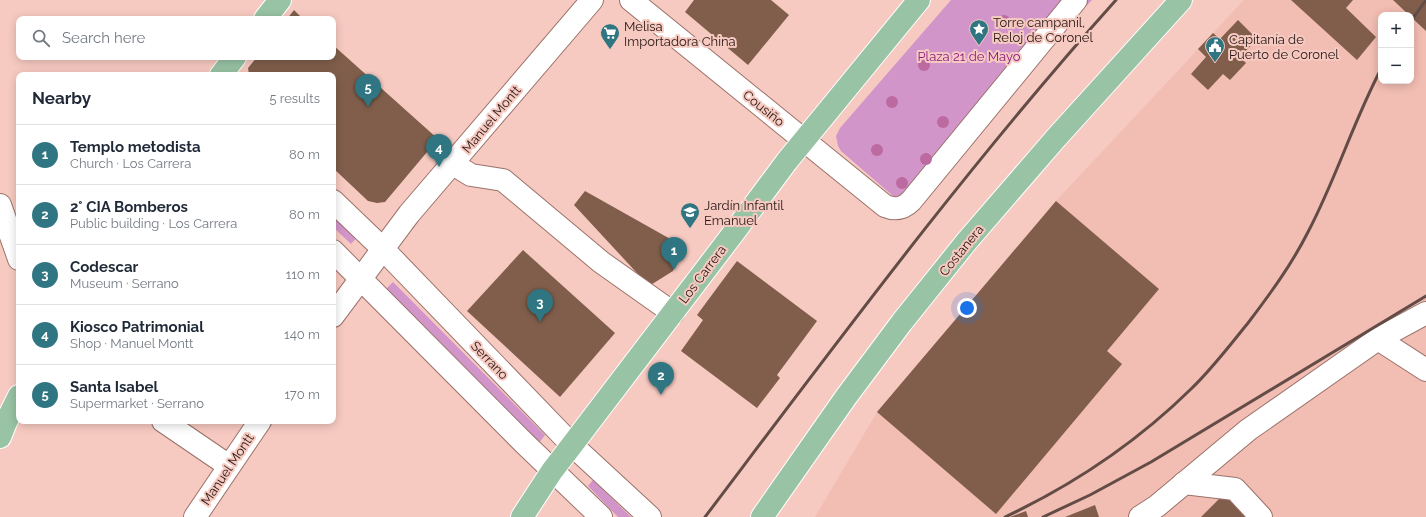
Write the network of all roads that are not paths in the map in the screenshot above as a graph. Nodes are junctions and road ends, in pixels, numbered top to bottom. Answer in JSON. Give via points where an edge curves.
{"nodes":[{"id":1,"x":280,"y":0,"type":"edge"},
{"id":2,"x":592,"y":0,"type":"edge"},
{"id":3,"x":631,"y":0,"type":"edge"},
{"id":4,"x":919,"y":0,"type":"edge"},
{"id":5,"x":1076,"y":0,"type":"edge"},
{"id":6,"x":1181,"y":0,"type":"edge"},
{"id":7,"x":267,"y":16,"type":"edge"},
{"id":8,"x":233,"y":60,"type":"edge"},
{"id":9,"x":223,"y":72,"type":"edge"},
{"id":10,"x":803,"y":140,"type":"junction"},
{"id":11,"x":453,"y":164,"type":"junction"},
{"id":12,"x":336,"y":204,"type":"edge"},
{"id":13,"x":0,"y":205,"type":"edge"},
{"id":14,"x":16,"y":250,"type":"edge"},
{"id":15,"x":383,"y":250,"type":"junction"},
{"id":16,"x":336,"y":254,"type":"edge"},
{"id":17,"x":361,"y":279,"type":"junction"},
{"id":18,"x":336,"y":312,"type":"edge"},
{"id":19,"x":1426,"y":312,"type":"edge"},
{"id":20,"x":673,"y":313,"type":"junction"},
{"id":21,"x":1378,"y":339,"type":"junction"},
{"id":22,"x":1426,"y":370,"type":"edge"},
{"id":23,"x":16,"y":402,"type":"edge"},
{"id":24,"x":167,"y":424,"type":"edge"},
{"id":25,"x":258,"y":424,"type":"edge"},
{"id":26,"x":0,"y":436,"type":"edge"},
{"id":27,"x":572,"y":445,"type":"junction"},
{"id":28,"x":230,"y":466,"type":"junction"},
{"id":29,"x":552,"y":471,"type":"junction"},
{"id":30,"x":1184,"y":483,"type":"junction"},
{"id":31,"x":195,"y":517,"type":"edge"},
{"id":32,"x":522,"y":517,"type":"edge"},
{"id":33,"x":601,"y":517,"type":"edge"},
{"id":34,"x":650,"y":517,"type":"edge"},
{"id":35,"x":762,"y":517,"type":"edge"},
{"id":36,"x":1140,"y":517,"type":"edge"},
{"id":37,"x":1261,"y":517,"type":"edge"}],
"edges":[{"from":1,"to":7,"type":"main road"},
{"from":2,"to":11,"type":"street","name":"Manuel Montt"},
{"from":3,"to":10,"type":"street","name":"Cousiño"},
{"from":4,"to":10,"type":"main road","name":"Los Carrera"},
{"from":5,"to":10,"type":"street","name":"Cousiño","via":[[906,206],[899,209],[885,206]]},
{"from":6,"to":35,"type":"main road","name":"Costanera","via":[[967,241],[846,397]]},
{"from":8,"to":9,"type":"main road"},
{"from":10,"to":20,"type":"main road","name":"Los Carrera"},
{"from":11,"to":15,"type":"street","name":"Manuel Montt","via":[[409,214]]},
{"from":11,"to":20,"type":"street","via":[[471,175],[503,180],[601,262]]},
{"from":12,"to":15,"type":"street","name":"Serrano"},
{"from":13,"to":14,"type":"street"},
{"from":15,"to":17,"type":"street","name":"Manuel Montt"},
{"from":15,"to":27,"type":"street","name":"Serrano"},
{"from":16,"to":17,"type":"street"},
{"from":17,"to":18,"type":"street","name":"Manuel Montt"},
{"from":17,"to":29,"type":"street"},
{"from":19,"to":21,"type":"street"},
{"from":20,"to":27,"type":"main road","name":"Los Carrera"},
{"from":21,"to":22,"type":"street"},
{"from":21,"to":30,"type":"street","via":[[1248,430]]},
{"from":23,"to":26,"type":"main road"},
{"from":24,"to":28,"type":"street"},
{"from":25,"to":28,"type":"street","name":"Manuel Montt"},
{"from":27,"to":29,"type":"main road","name":"Los Carrera"},
{"from":27,"to":34,"type":"street","name":"Serrano"},
{"from":28,"to":31,"type":"street","name":"Manuel Montt"},
{"from":29,"to":32,"type":"main road","name":"Los Carrera"},
{"from":29,"to":33,"type":"street"},
{"from":30,"to":36,"type":"street"},
{"from":30,"to":37,"type":"street","via":[[1235,489]]}]}
